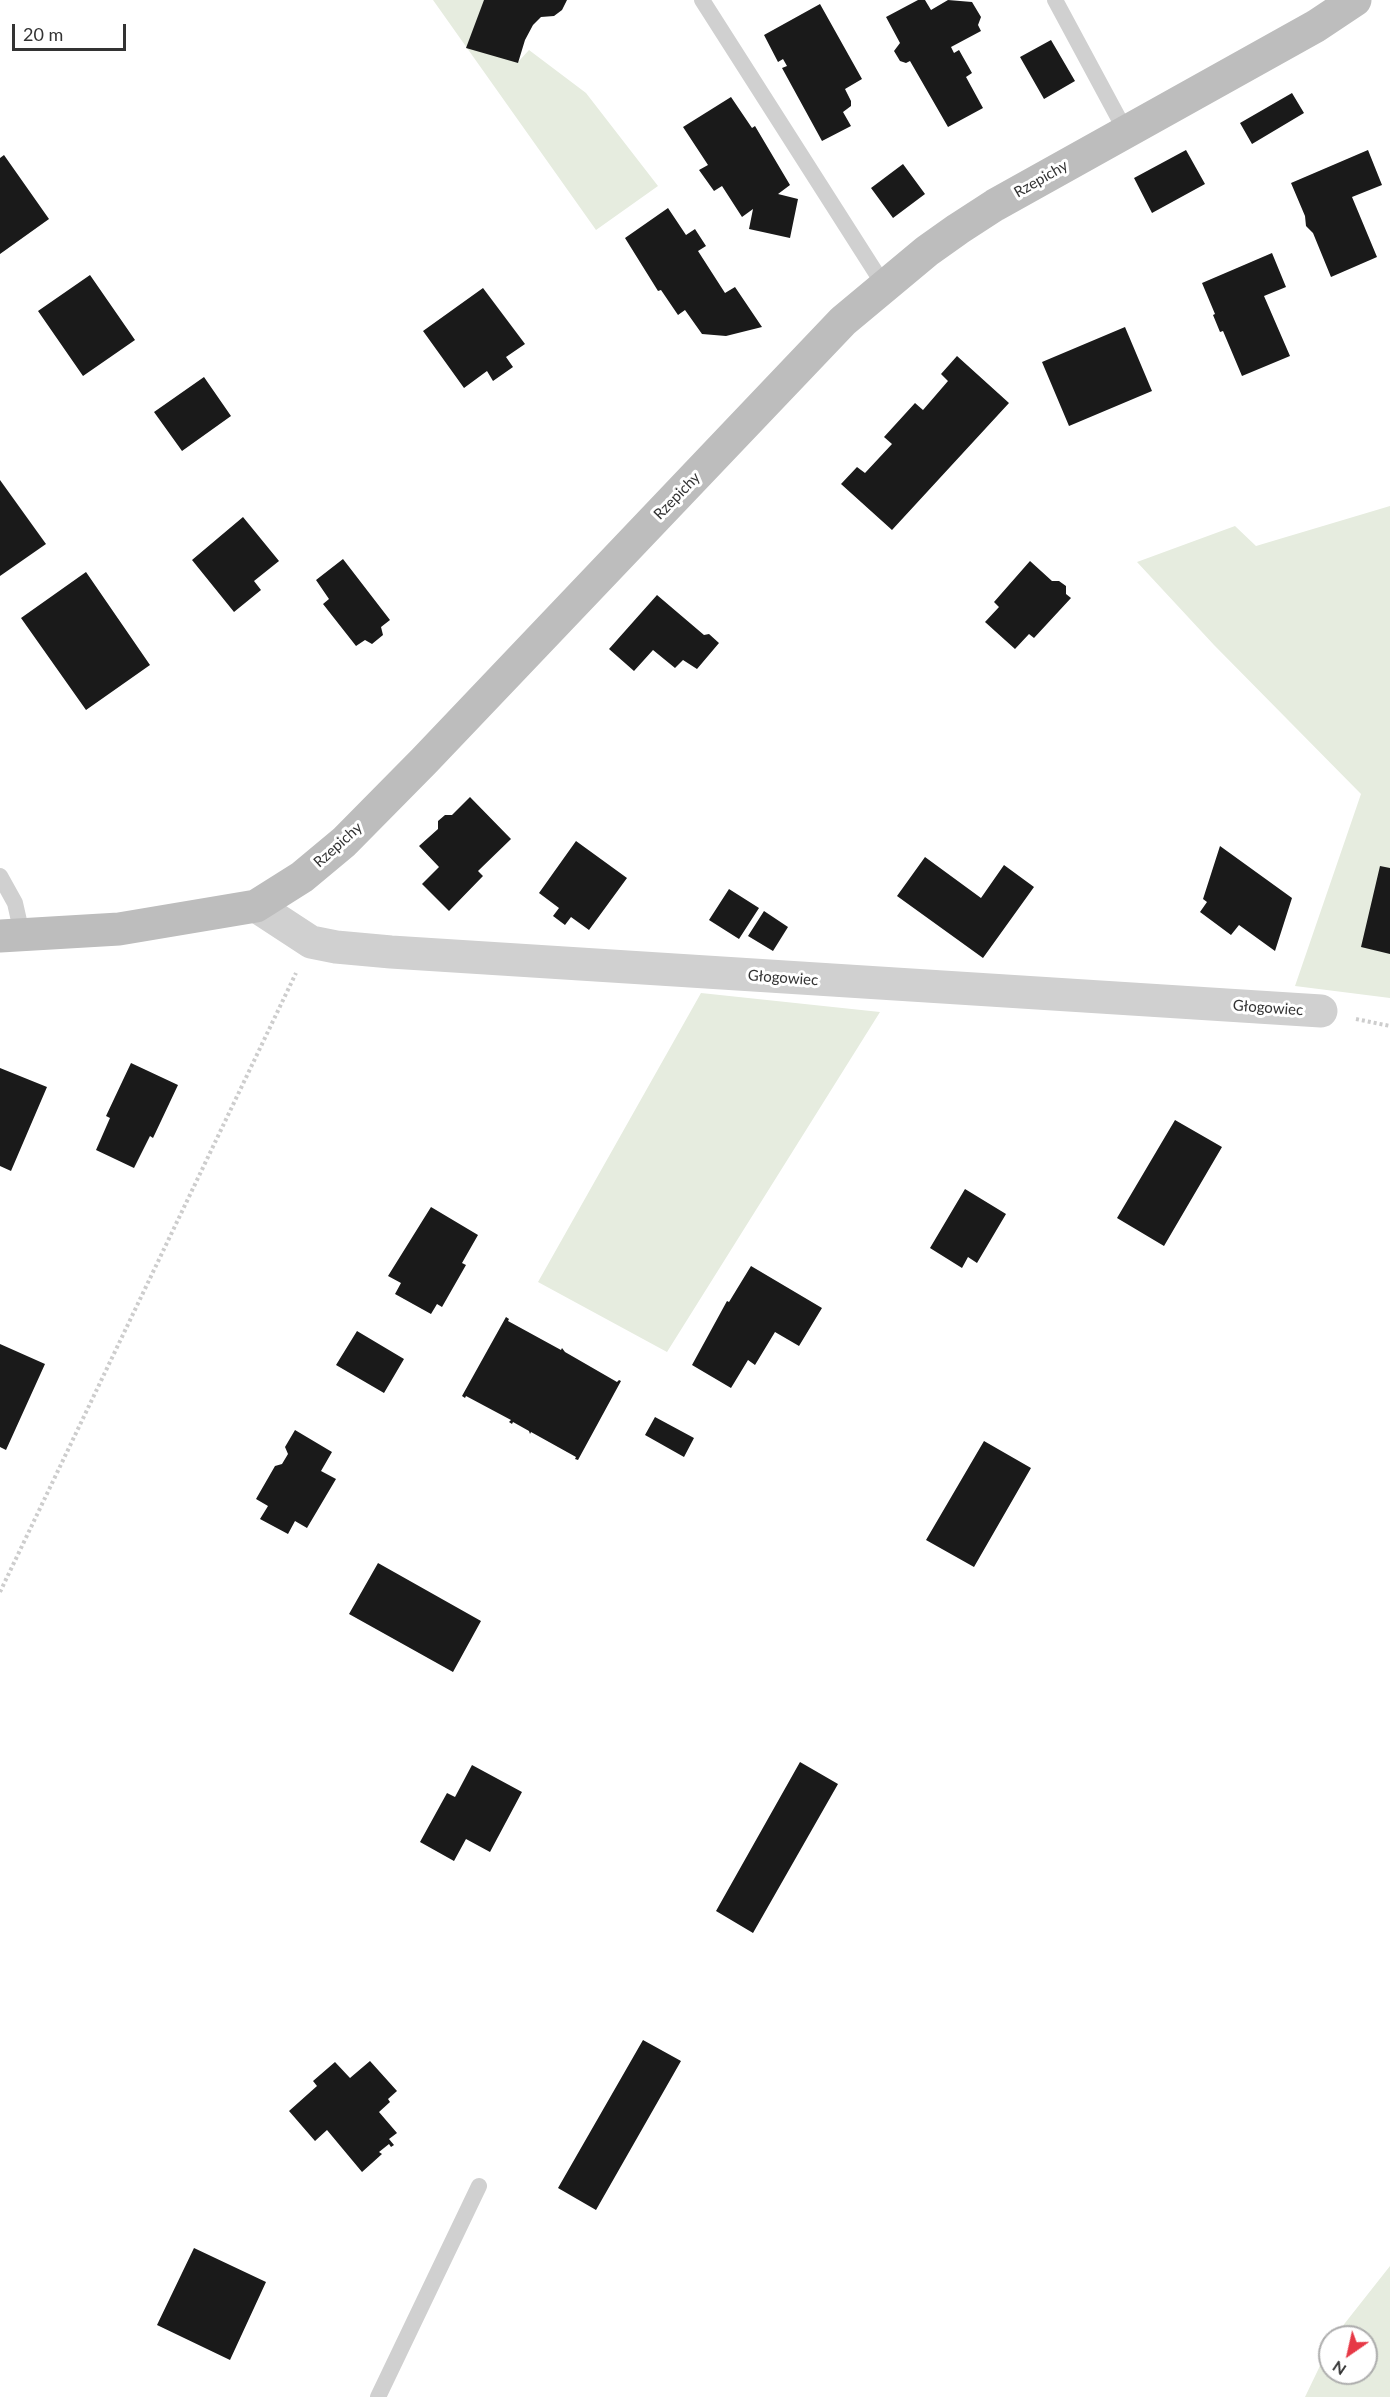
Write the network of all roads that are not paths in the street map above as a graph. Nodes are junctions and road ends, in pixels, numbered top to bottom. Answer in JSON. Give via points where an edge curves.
{"nodes":[{"id":1,"x":702,"y":0,"type":"edge"},
{"id":2,"x":1055,"y":0,"type":"edge"},
{"id":3,"x":1355,"y":0,"type":"edge"},
{"id":4,"x":1126,"y":132,"type":"junction"},
{"id":5,"x":885,"y":287,"type":"junction"},
{"id":6,"x":0,"y":876,"type":"edge"},
{"id":7,"x":256,"y":906,"type":"junction"},
{"id":8,"x":11,"y":935,"type":"edge"},
{"id":9,"x":1321,"y":1011,"type":"dead end"},
{"id":10,"x":479,"y":2186,"type":"dead end"},
{"id":11,"x":378,"y":2397,"type":"edge"}],
"edges":[{"from":1,"to":5,"type":"lane"},
{"from":2,"to":4,"type":"lane"},
{"from":3,"to":4,"type":"street","name":"Rzepichy"},
{"from":4,"to":5,"type":"street","name":"Rzepichy","via":[[967,223]]},
{"from":5,"to":7,"type":"street","name":"Rzepichy","via":[[843,321],[344,842],[302,877]]},
{"from":6,"to":8,"type":"lane","via":[[15,903]]},
{"from":7,"to":8,"type":"street","name":"Rzepichy","via":[[119,929]]},
{"from":7,"to":9,"type":"street","name":"Głogowiec","via":[[311,942],[336,947]]},
{"from":10,"to":11,"type":"lane"}]}
